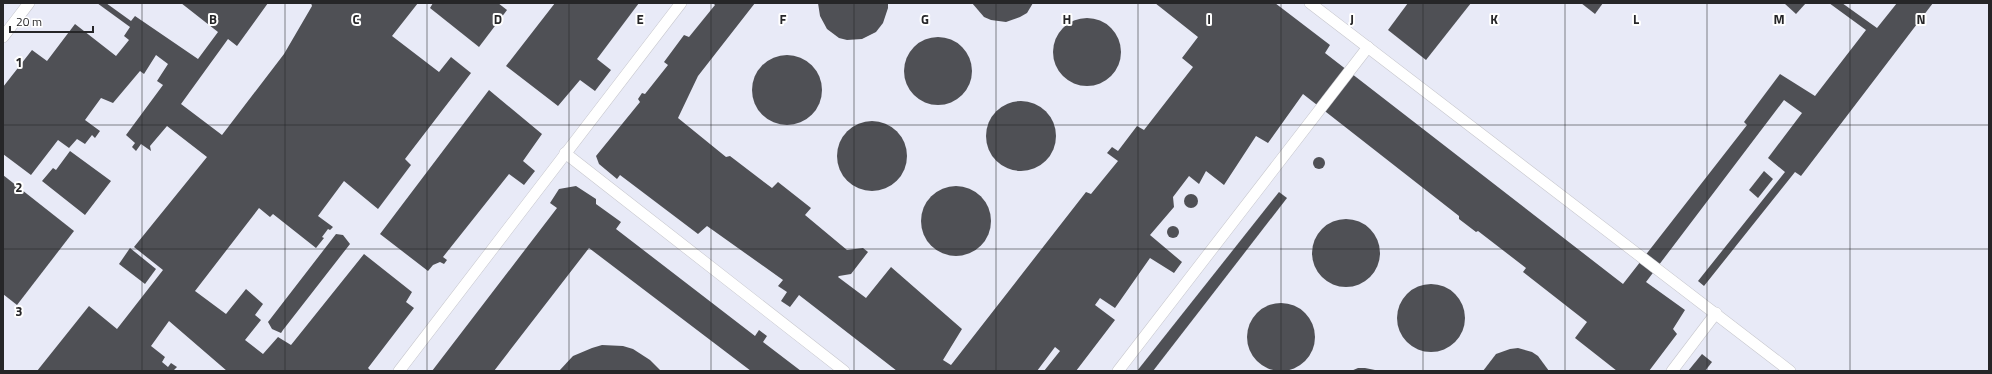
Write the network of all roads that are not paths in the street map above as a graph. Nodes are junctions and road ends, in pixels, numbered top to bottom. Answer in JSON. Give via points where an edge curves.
{"nodes":[{"id":1,"x":29,"y":3,"type":"edge"},
{"id":2,"x":681,"y":3,"type":"edge"},
{"id":3,"x":1310,"y":3,"type":"edge"},
{"id":4,"x":3,"y":37,"type":"edge"},
{"id":5,"x":1368,"y":47,"type":"junction"},
{"id":6,"x":565,"y":153,"type":"junction"},
{"id":7,"x":1716,"y":313,"type":"junction"},
{"id":8,"x":399,"y":371,"type":"edge"},
{"id":9,"x":844,"y":371,"type":"edge"},
{"id":10,"x":1118,"y":371,"type":"edge"},
{"id":11,"x":1672,"y":371,"type":"edge"},
{"id":12,"x":1790,"y":371,"type":"edge"}],
"edges":[{"from":1,"to":4,"type":"lane"},
{"from":2,"to":6,"type":"lane"},
{"from":3,"to":5,"type":"lane"},
{"from":5,"to":7,"type":"lane"},
{"from":5,"to":10,"type":"lane"},
{"from":6,"to":8,"type":"lane"},
{"from":6,"to":9,"type":"lane"},
{"from":7,"to":11,"type":"lane"},
{"from":7,"to":12,"type":"lane"}]}
